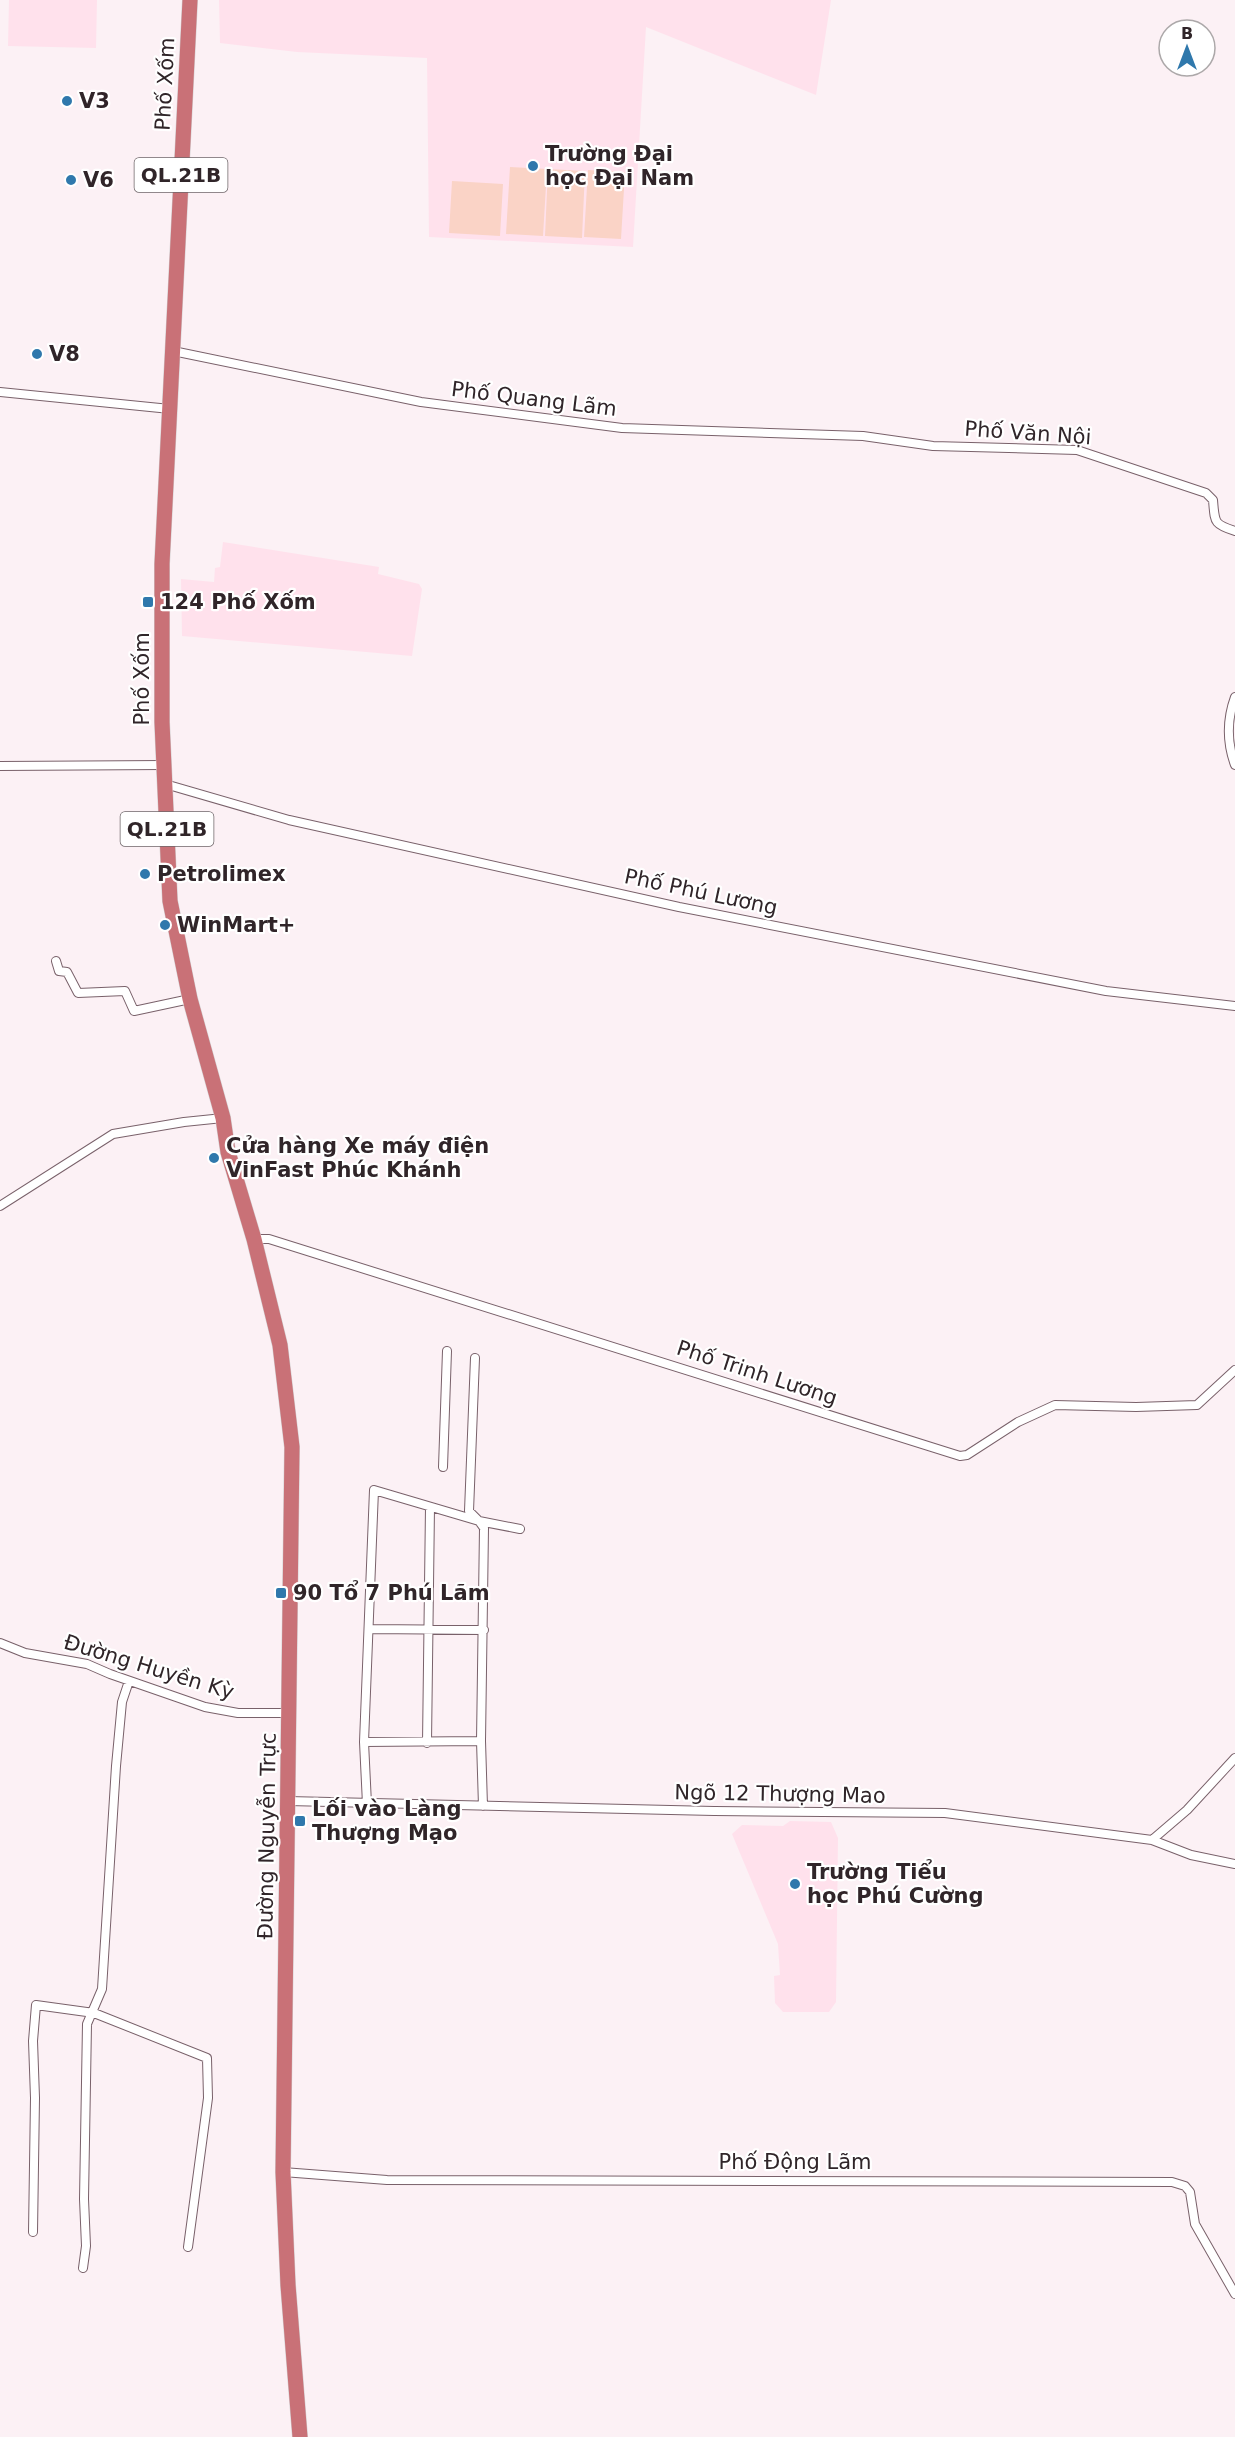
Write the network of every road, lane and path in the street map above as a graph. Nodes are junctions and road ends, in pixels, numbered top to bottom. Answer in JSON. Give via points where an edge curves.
{"nodes":[{"id":1,"x":190,"y":0,"type":"edge"},
{"id":2,"x":172,"y":351,"type":"junction"},
{"id":3,"x":0,"y":392,"type":"edge"},
{"id":4,"x":170,"y":409,"type":"junction"},
{"id":5,"x":895,"y":442,"type":"joint"},
{"id":6,"x":1235,"y":531,"type":"edge"},
{"id":7,"x":1235,"y":697,"type":"edge"},
{"id":8,"x":164,"y":765,"type":"junction"},
{"id":9,"x":1235,"y":765,"type":"edge"},
{"id":10,"x":0,"y":766,"type":"edge"},
{"id":11,"x":165,"y":784,"type":"junction"},
{"id":12,"x":56,"y":961,"type":"dead end"},
{"id":13,"x":190,"y":999,"type":"junction"},
{"id":14,"x":1235,"y":1006,"type":"edge"},
{"id":15,"x":223,"y":1118,"type":"junction"},
{"id":16,"x":0,"y":1206,"type":"edge"},
{"id":17,"x":254,"y":1239,"type":"junction"},
{"id":18,"x":447,"y":1351,"type":"dead end"},
{"id":19,"x":475,"y":1358,"type":"dead end"},
{"id":20,"x":1235,"y":1370,"type":"edge"},
{"id":21,"x":444,"y":1467,"type":"dead end"},
{"id":22,"x":430,"y":1507,"type":"junction"},
{"id":23,"x":479,"y":1521,"type":"junction"},
{"id":24,"x":520,"y":1529,"type":"dead end"},
{"id":25,"x":369,"y":1629,"type":"junction"},
{"id":26,"x":428,"y":1629,"type":"junction"},
{"id":27,"x":484,"y":1630,"type":"junction"},
{"id":28,"x":0,"y":1643,"type":"edge"},
{"id":29,"x":129,"y":1681,"type":"junction"},
{"id":30,"x":289,"y":1713,"type":"junction"},
{"id":31,"x":480,"y":1741,"type":"junction"},
{"id":32,"x":364,"y":1742,"type":"junction"},
{"id":33,"x":427,"y":1743,"type":"junction"},
{"id":34,"x":1235,"y":1758,"type":"edge"},
{"id":35,"x":288,"y":1801,"type":"junction"},
{"id":36,"x":367,"y":1804,"type":"junction"},
{"id":37,"x":483,"y":1806,"type":"junction"},
{"id":38,"x":1152,"y":1840,"type":"junction"},
{"id":39,"x":1235,"y":1864,"type":"edge"},
{"id":40,"x":93,"y":2013,"type":"junction"},
{"id":41,"x":283,"y":2172,"type":"junction"},
{"id":42,"x":33,"y":2232,"type":"dead end"},
{"id":43,"x":188,"y":2247,"type":"dead end"},
{"id":44,"x":83,"y":2268,"type":"dead end"},
{"id":45,"x":1235,"y":2294,"type":"edge"},
{"id":46,"x":300,"y":2437,"type":"edge"}],
"edges":[{"from":1,"to":2,"type":"highway","name":"Phố Xốm","number":"QL.21B"},
{"from":2,"to":4,"type":"highway","name":"Phố Xốm","number":"QL.21B"},
{"from":2,"to":5,"type":"street","name":"Phố Quang Lãm","via":[[422,402],[611,427],[863,436]]},
{"from":3,"to":4,"type":"street"},
{"from":4,"to":8,"type":"highway","name":"Phố Xốm","number":"QL.21B","via":[[162,564]]},
{"from":5,"to":6,"type":"street","name":"Phố Văn Nội","via":[[1085,452],[1206,493],[1213,500],[1214,520]]},
{"from":7,"to":9,"type":"street","via":[[1228,722]]},
{"from":8,"to":10,"type":"street"},
{"from":8,"to":11,"type":"highway","name":"Phố Xốm","number":"QL.21B"},
{"from":11,"to":13,"type":"highway","name":"Phố Xốm","number":"QL.21B","via":[[170,901]]},
{"from":11,"to":14,"type":"street","name":"Phố Phú Lương","via":[[289,820],[679,907],[1106,991]]},
{"from":12,"to":13,"type":"street","via":[[59,971],[67,972],[78,993],[125,991],[134,1011]]},
{"from":13,"to":15,"type":"highway","name":"Phố Xốm","number":"QL.21B"},
{"from":15,"to":16,"type":"street","via":[[113,1134]]},
{"from":15,"to":17,"type":"highway","name":"Phố Xốm","number":"QL.21B","via":[[228,1152]]},
{"from":17,"to":20,"type":"street","name":"Phố Trinh Lương","via":[[269,1239],[960,1456],[1018,1422],[1055,1406],[1197,1406]]},
{"from":17,"to":30,"type":"highway","name":"Đường Nguyễn Trực","number":"QL.21B","via":[[280,1345],[292,1447]]},
{"from":18,"to":21,"type":"street"},
{"from":19,"to":23,"type":"street","via":[[469,1511]]},
{"from":22,"to":23,"type":"street"},
{"from":22,"to":25,"type":"street","via":[[374,1490]]},
{"from":22,"to":26,"type":"street"},
{"from":23,"to":24,"type":"street"},
{"from":23,"to":27,"type":"street","via":[[484,1528]]},
{"from":25,"to":26,"type":"street"},
{"from":25,"to":32,"type":"street"},
{"from":26,"to":27,"type":"street"},
{"from":26,"to":33,"type":"street"},
{"from":27,"to":31,"type":"street"},
{"from":28,"to":29,"type":"street","name":"Đường Huyền Kỳ","via":[[25,1653],[87,1664]]},
{"from":29,"to":30,"type":"street","name":"Đường Huyền Kỳ","via":[[205,1707],[238,1713]]},
{"from":29,"to":40,"type":"street","via":[[122,1702],[116,1766],[102,1989]]},
{"from":30,"to":35,"type":"highway","name":"Đường Nguyễn Trực","number":"QL.21B"},
{"from":31,"to":33,"type":"street"},
{"from":31,"to":37,"type":"street"},
{"from":32,"to":33,"type":"street"},
{"from":32,"to":36,"type":"street"},
{"from":34,"to":38,"type":"street","via":[[1187,1810]]},
{"from":35,"to":36,"type":"street","name":"Ngõ 12 Thượng Mao"},
{"from":35,"to":41,"type":"highway","name":"Đường Nguyễn Trực","number":"QL.21B"},
{"from":36,"to":37,"type":"street","name":"Ngõ 12 Thượng Mao"},
{"from":37,"to":38,"type":"street","name":"Ngõ 12 Thượng Mao","via":[[945,1814]]},
{"from":38,"to":39,"type":"street","name":"Ngõ 12 Thượng Mao","via":[[1191,1855]]},
{"from":40,"to":42,"type":"street","via":[[36,2005]]},
{"from":40,"to":43,"type":"street","via":[[207,2058],[208,2098]]},
{"from":40,"to":44,"type":"street","via":[[87,2024]]},
{"from":41,"to":45,"type":"street","name":"Phố Động Lãm","via":[[387,2180],[1172,2182],[1190,2192],[1195,2224]]},
{"from":41,"to":46,"type":"highway","name":"Đường Nguyễn Trực","number":"QL.21B"}]}
